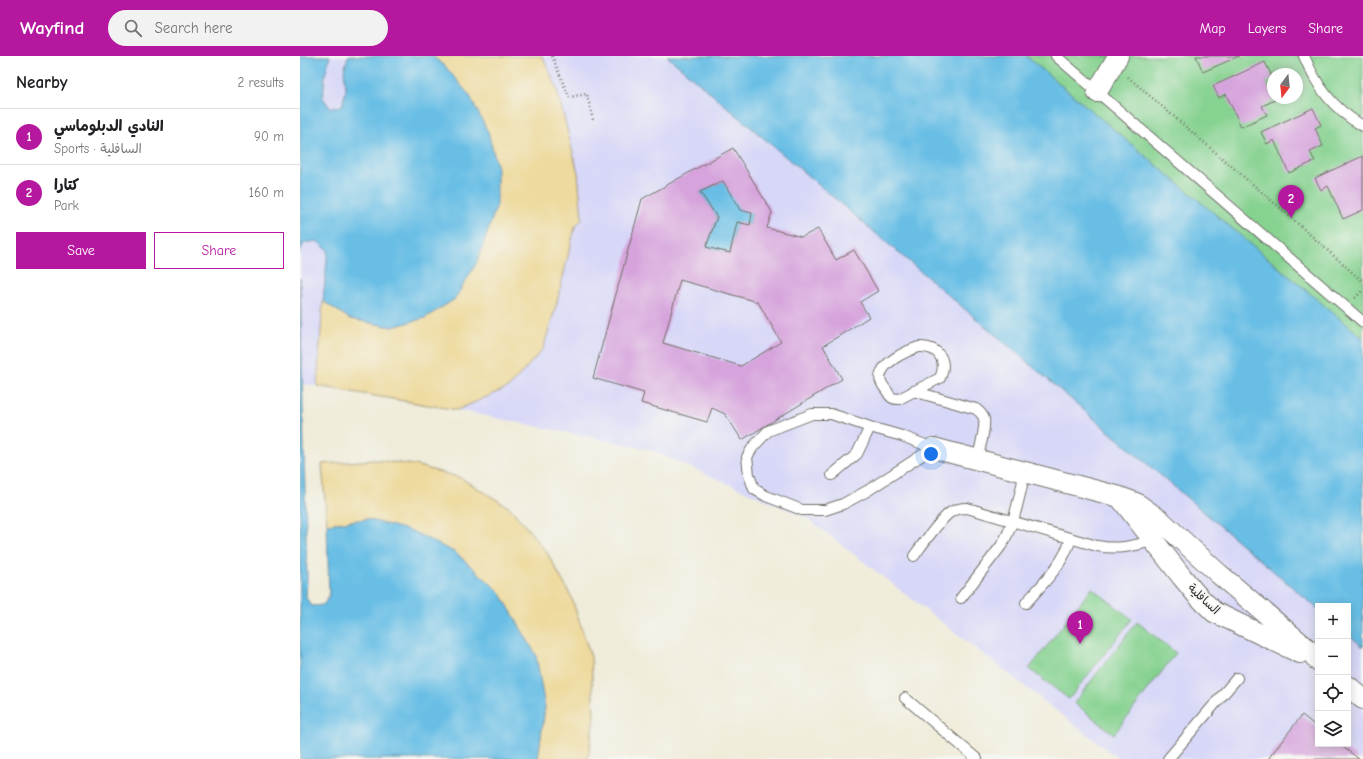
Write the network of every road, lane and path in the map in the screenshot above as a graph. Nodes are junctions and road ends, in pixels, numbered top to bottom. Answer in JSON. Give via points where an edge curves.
{"nodes":[{"id":1,"x":552,"y":56,"type":"edge"},
{"id":2,"x":1056,"y":56,"type":"edge"},
{"id":3,"x":1304,"y":56,"type":"edge"},
{"id":4,"x":1119,"y":59,"type":"edge"},
{"id":5,"x":1097,"y":92,"type":"junction"},
{"id":6,"x":593,"y":120,"type":"dead end"},
{"id":7,"x":1363,"y":126,"type":"edge"},
{"id":8,"x":1363,"y":282,"type":"edge"},
{"id":9,"x":1363,"y":322,"type":"edge"},
{"id":10,"x":914,"y":392,"type":"junction"},
{"id":11,"x":870,"y":427,"type":"junction"},
{"id":12,"x":933,"y":448,"type":"junction"},
{"id":13,"x":978,"y":459,"type":"junction"},
{"id":14,"x":1025,"y":472,"type":"junction"},
{"id":15,"x":832,"y":475,"type":"dead end"},
{"id":16,"x":1120,"y":497,"type":"junction"},
{"id":17,"x":1013,"y":522,"type":"junction"},
{"id":18,"x":1071,"y":538,"type":"junction"},
{"id":19,"x":1153,"y":541,"type":"junction"},
{"id":20,"x":914,"y":556,"type":"dead end"},
{"id":21,"x":1219,"y":574,"type":"junction"},
{"id":22,"x":1196,"y":594,"type":"junction"},
{"id":23,"x":961,"y":598,"type":"dead end"},
{"id":24,"x":1026,"y":603,"type":"dead end"},
{"id":25,"x":1315,"y":657,"type":"edge"},
{"id":26,"x":1315,"y":660,"type":"edge"},
{"id":27,"x":1237,"y":678,"type":"dead end"},
{"id":28,"x":1351,"y":688,"type":"edge"},
{"id":29,"x":905,"y":698,"type":"dead end"},
{"id":30,"x":1363,"y":698,"type":"edge"},
{"id":31,"x":977,"y":759,"type":"edge"},
{"id":32,"x":1168,"y":759,"type":"edge"}],
"edges":[{"from":1,"to":6,"type":"path","via":[[569,97],[587,94]]},
{"from":2,"to":5,"type":"lane"},
{"from":3,"to":7,"type":"lane","via":[[1319,86],[1329,98],[1350,118]]},
{"from":4,"to":5,"type":"street"},
{"from":4,"to":8,"type":"path"},
{"from":5,"to":9,"type":"lane"},
{"from":10,"to":10,"type":"lane","via":[[940,378],[942,372],[942,360],[936,351],[926,347],[909,350],[884,367],[880,378],[894,399]]},
{"from":10,"to":13,"type":"lane","via":[[976,409],[983,415],[984,424]]},
{"from":11,"to":12,"type":"lane"},
{"from":11,"to":12,"type":"lane","via":[[831,414],[812,414],[768,431],[747,457],[754,489],[802,510],[825,510],[867,491]]},
{"from":11,"to":15,"type":"lane","via":[[857,454]]},
{"from":12,"to":13,"type":"street","name":"السافلية"},
{"from":13,"to":14,"type":"street","name":"السافلية"},
{"from":14,"to":16,"type":"street","name":"السافلية"},
{"from":14,"to":17,"type":"lane"},
{"from":16,"to":19,"type":"street","name":"السافلية"},
{"from":16,"to":21,"type":"street","name":"السافلية","via":[[1136,503],[1160,520]]},
{"from":17,"to":18,"type":"lane"},
{"from":17,"to":20,"type":"lane","via":[[967,508],[958,509],[950,512]]},
{"from":17,"to":23,"type":"lane","via":[[1001,546]]},
{"from":18,"to":19,"type":"lane","via":[[1112,549]]},
{"from":18,"to":24,"type":"lane","via":[[1065,555]]},
{"from":19,"to":22,"type":"street","name":"السافلية"},
{"from":21,"to":22,"type":"street","via":[[1204,580]]},
{"from":21,"to":25,"type":"street","name":"السافلية"},
{"from":22,"to":26,"type":"street","name":"السافلية","via":[[1214,612]]},
{"from":27,"to":32,"type":"lane"},
{"from":28,"to":30,"type":"street"},
{"from":29,"to":31,"type":"lane"}]}
